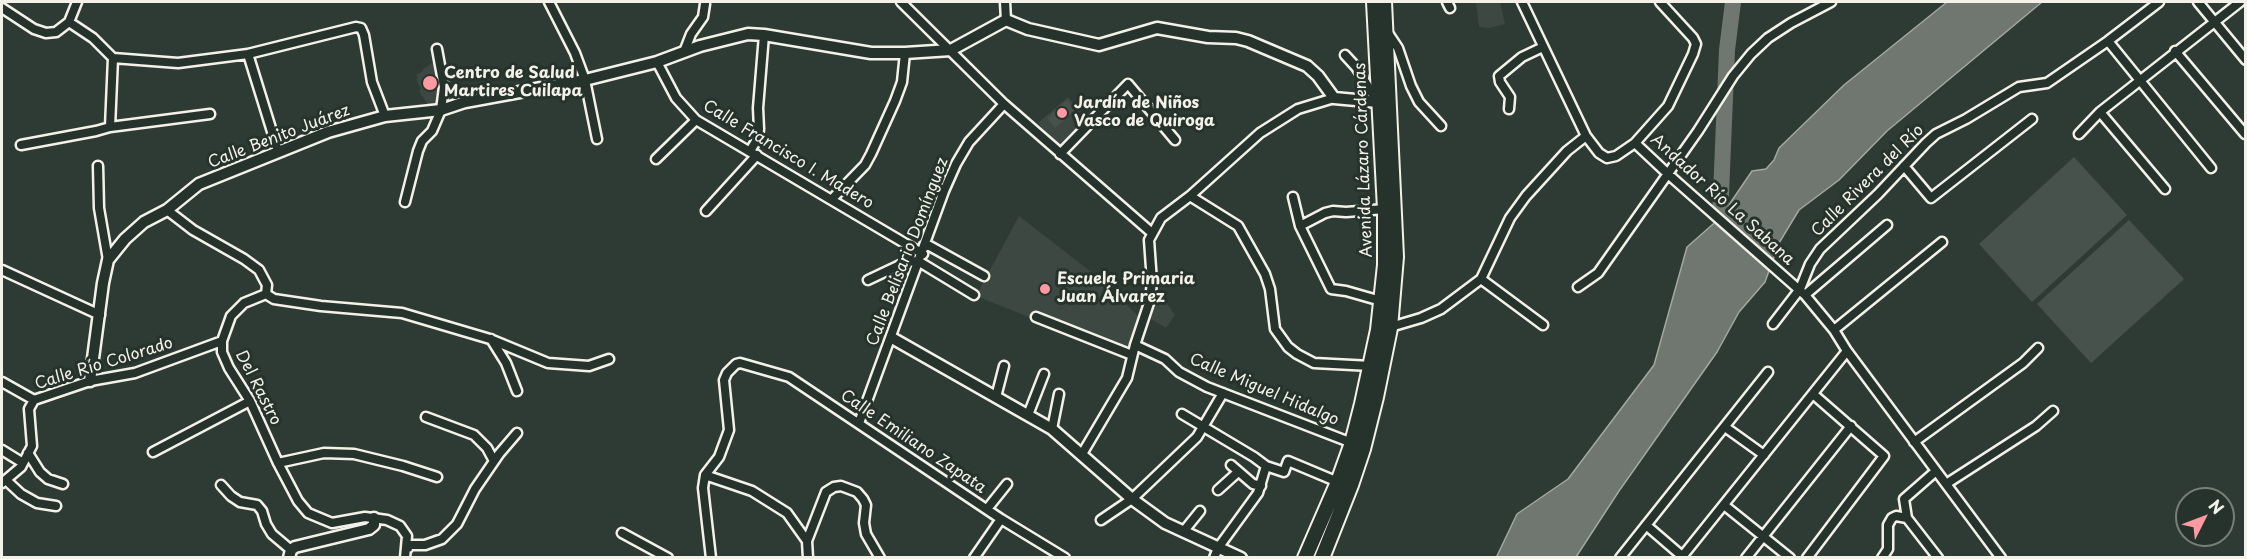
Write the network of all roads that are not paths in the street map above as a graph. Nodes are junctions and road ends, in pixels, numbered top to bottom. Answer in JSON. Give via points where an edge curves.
{"nodes":[{"id":1,"x":76,"y":2,"type":"edge"},
{"id":2,"x":549,"y":2,"type":"edge"},
{"id":3,"x":901,"y":2,"type":"edge"},
{"id":4,"x":1005,"y":2,"type":"edge"},
{"id":5,"x":1374,"y":2,"type":"edge"},
{"id":6,"x":1384,"y":2,"type":"edge"},
{"id":7,"x":1522,"y":2,"type":"edge"},
{"id":8,"x":1660,"y":2,"type":"edge"},
{"id":9,"x":1831,"y":2,"type":"edge"},
{"id":10,"x":2159,"y":2,"type":"edge"},
{"id":11,"x":2198,"y":2,"type":"edge"},
{"id":12,"x":2240,"y":2,"type":"edge"},
{"id":13,"x":705,"y":4,"type":"dead end"},
{"id":14,"x":2,"y":8,"type":"edge"},
{"id":15,"x":1006,"y":20,"type":"junction"},
{"id":16,"x":2214,"y":20,"type":"junction"},
{"id":17,"x":69,"y":22,"type":"junction"},
{"id":18,"x":1384,"y":27,"type":"junction"},
{"id":19,"x":764,"y":35,"type":"junction"},
{"id":20,"x":2108,"y":42,"type":"junction"},
{"id":21,"x":1543,"y":47,"type":"junction"},
{"id":22,"x":437,"y":49,"type":"dead end"},
{"id":23,"x":951,"y":50,"type":"junction"},
{"id":24,"x":2175,"y":51,"type":"junction"},
{"id":25,"x":684,"y":52,"type":"junction"},
{"id":26,"x":905,"y":53,"type":"junction"},
{"id":27,"x":248,"y":54,"type":"junction"},
{"id":28,"x":1345,"y":55,"type":"dead end"},
{"id":29,"x":113,"y":58,"type":"junction"},
{"id":30,"x":2246,"y":60,"type":"edge"},
{"id":31,"x":657,"y":62,"type":"junction"},
{"id":32,"x":585,"y":80,"type":"junction"},
{"id":33,"x":2140,"y":80,"type":"junction"},
{"id":34,"x":1334,"y":98,"type":"junction"},
{"id":35,"x":1378,"y":102,"type":"junction"},
{"id":36,"x":1004,"y":104,"type":"junction"},
{"id":37,"x":1509,"y":109,"type":"dead end"},
{"id":38,"x":441,"y":110,"type":"junction"},
{"id":39,"x":2100,"y":112,"type":"junction"},
{"id":40,"x":210,"y":114,"type":"dead end"},
{"id":41,"x":385,"y":116,"type":"junction"},
{"id":42,"x":2032,"y":119,"type":"dead end"},
{"id":43,"x":696,"y":120,"type":"junction"},
{"id":44,"x":1441,"y":126,"type":"dead end"},
{"id":45,"x":110,"y":127,"type":"junction"},
{"id":46,"x":2079,"y":134,"type":"dead end"},
{"id":47,"x":2246,"y":134,"type":"edge"},
{"id":48,"x":1586,"y":136,"type":"junction"},
{"id":49,"x":597,"y":139,"type":"dead end"},
{"id":50,"x":1175,"y":140,"type":"dead end"},
{"id":51,"x":1635,"y":143,"type":"junction"},
{"id":52,"x":21,"y":145,"type":"dead end"},
{"id":53,"x":278,"y":151,"type":"junction"},
{"id":54,"x":753,"y":153,"type":"junction"},
{"id":55,"x":1060,"y":154,"type":"junction"},
{"id":56,"x":656,"y":159,"type":"dead end"},
{"id":57,"x":99,"y":166,"type":"dead end"},
{"id":58,"x":1904,"y":166,"type":"junction"},
{"id":59,"x":2211,"y":168,"type":"dead end"},
{"id":60,"x":1668,"y":174,"type":"junction"},
{"id":61,"x":2165,"y":189,"type":"dead end"},
{"id":62,"x":1190,"y":196,"type":"junction"},
{"id":63,"x":1293,"y":197,"type":"dead end"},
{"id":64,"x":832,"y":199,"type":"junction"},
{"id":65,"x":405,"y":202,"type":"dead end"},
{"id":66,"x":1385,"y":209,"type":"junction"},
{"id":67,"x":167,"y":210,"type":"junction"},
{"id":68,"x":706,"y":211,"type":"dead end"},
{"id":69,"x":1887,"y":225,"type":"dead end"},
{"id":70,"x":1300,"y":226,"type":"junction"},
{"id":71,"x":1152,"y":233,"type":"junction"},
{"id":72,"x":1942,"y":242,"type":"dead end"},
{"id":73,"x":926,"y":244,"type":"junction"},
{"id":74,"x":920,"y":258,"type":"junction"},
{"id":75,"x":108,"y":260,"type":"junction"},
{"id":76,"x":2,"y":270,"type":"edge"},
{"id":77,"x":984,"y":276,"type":"dead end"},
{"id":78,"x":1481,"y":279,"type":"junction"},
{"id":79,"x":868,"y":280,"type":"dead end"},
{"id":80,"x":1578,"y":287,"type":"dead end"},
{"id":81,"x":1802,"y":292,"type":"junction"},
{"id":82,"x":266,"y":294,"type":"junction"},
{"id":83,"x":974,"y":295,"type":"dead end"},
{"id":84,"x":1381,"y":301,"type":"junction"},
{"id":85,"x":100,"y":315,"type":"junction"},
{"id":86,"x":1036,"y":317,"type":"dead end"},
{"id":87,"x":1773,"y":324,"type":"dead end"},
{"id":88,"x":1543,"y":325,"type":"dead end"},
{"id":89,"x":1384,"y":329,"type":"junction"},
{"id":90,"x":1834,"y":330,"type":"junction"},
{"id":91,"x":892,"y":338,"type":"junction"},
{"id":92,"x":490,"y":339,"type":"junction"},
{"id":93,"x":222,"y":341,"type":"junction"},
{"id":94,"x":1135,"y":345,"type":"junction"},
{"id":95,"x":2038,"y":348,"type":"dead end"},
{"id":96,"x":1847,"y":351,"type":"junction"},
{"id":97,"x":1132,"y":355,"type":"junction"},
{"id":98,"x":609,"y":359,"type":"dead end"},
{"id":99,"x":1004,"y":366,"type":"dead end"},
{"id":100,"x":1371,"y":366,"type":"junction"},
{"id":101,"x":1768,"y":372,"type":"dead end"},
{"id":102,"x":1044,"y":374,"type":"dead end"},
{"id":103,"x":90,"y":381,"type":"junction"},
{"id":104,"x":2,"y":382,"type":"edge"},
{"id":105,"x":517,"y":391,"type":"dead end"},
{"id":106,"x":1223,"y":393,"type":"junction"},
{"id":107,"x":1059,"y":394,"type":"dead end"},
{"id":108,"x":1813,"y":394,"type":"junction"},
{"id":109,"x":996,"y":397,"type":"junction"},
{"id":110,"x":250,"y":401,"type":"junction"},
{"id":111,"x":32,"y":402,"type":"junction"},
{"id":112,"x":2054,"y":411,"type":"dead end"},
{"id":113,"x":1182,"y":414,"type":"dead end"},
{"id":114,"x":1028,"y":415,"type":"junction"},
{"id":115,"x":426,"y":417,"type":"dead end"},
{"id":116,"x":859,"y":423,"type":"junction"},
{"id":117,"x":1851,"y":426,"type":"junction"},
{"id":118,"x":1204,"y":427,"type":"junction"},
{"id":119,"x":1725,"y":427,"type":"junction"},
{"id":120,"x":1052,"y":429,"type":"junction"},
{"id":121,"x":517,"y":433,"type":"dead end"},
{"id":122,"x":1914,"y":442,"type":"junction"},
{"id":123,"x":1352,"y":443,"type":"junction"},
{"id":124,"x":2,"y":450,"type":"edge"},
{"id":125,"x":153,"y":452,"type":"dead end"},
{"id":126,"x":28,"y":453,"type":"junction"},
{"id":127,"x":1082,"y":454,"type":"junction"},
{"id":128,"x":1764,"y":455,"type":"junction"},
{"id":129,"x":494,"y":461,"type":"junction"},
{"id":130,"x":24,"y":463,"type":"junction"},
{"id":131,"x":278,"y":463,"type":"junction"},
{"id":132,"x":1231,"y":465,"type":"dead end"},
{"id":133,"x":1266,"y":466,"type":"junction"},
{"id":134,"x":1936,"y":471,"type":"junction"},
{"id":135,"x":1238,"y":472,"type":"junction"},
{"id":136,"x":705,"y":475,"type":"junction"},
{"id":137,"x":437,"y":477,"type":"dead end"},
{"id":138,"x":4,"y":482,"type":"edge"},
{"id":139,"x":1338,"y":482,"type":"junction"},
{"id":140,"x":63,"y":484,"type":"dead end"},
{"id":141,"x":1007,"y":484,"type":"dead end"},
{"id":142,"x":1946,"y":484,"type":"junction"},
{"id":143,"x":221,"y":485,"type":"dead end"},
{"id":144,"x":1261,"y":486,"type":"junction"},
{"id":145,"x":1218,"y":490,"type":"dead end"},
{"id":146,"x":1132,"y":499,"type":"junction"},
{"id":147,"x":1724,"y":505,"type":"junction"},
{"id":148,"x":56,"y":506,"type":"dead end"},
{"id":149,"x":987,"y":509,"type":"junction"},
{"id":150,"x":1200,"y":511,"type":"dead end"},
{"id":151,"x":374,"y":518,"type":"junction"},
{"id":152,"x":1907,"y":518,"type":"junction"},
{"id":153,"x":1001,"y":519,"type":"junction"},
{"id":154,"x":1101,"y":520,"type":"dead end"},
{"id":155,"x":1646,"y":525,"type":"junction"},
{"id":156,"x":1183,"y":532,"type":"junction"},
{"id":157,"x":622,"y":533,"type":"dead end"},
{"id":158,"x":1764,"y":537,"type":"junction"},
{"id":159,"x":807,"y":542,"type":"junction"},
{"id":160,"x":407,"y":545,"type":"junction"},
{"id":161,"x":1216,"y":553,"type":"edge"},
{"id":162,"x":290,"y":554,"type":"edge"},
{"id":163,"x":1682,"y":557,"type":"edge"},
{"id":164,"x":407,"y":558,"type":"edge"},
{"id":165,"x":668,"y":558,"type":"edge"},
{"id":166,"x":711,"y":558,"type":"edge"},
{"id":167,"x":808,"y":558,"type":"edge"},
{"id":168,"x":880,"y":558,"type":"edge"},
{"id":169,"x":974,"y":558,"type":"edge"},
{"id":170,"x":1065,"y":558,"type":"edge"},
{"id":171,"x":1241,"y":558,"type":"edge"},
{"id":172,"x":1305,"y":558,"type":"edge"},
{"id":173,"x":1322,"y":558,"type":"edge"},
{"id":174,"x":1620,"y":558,"type":"edge"},
{"id":175,"x":1746,"y":558,"type":"edge"},
{"id":176,"x":1790,"y":558,"type":"edge"},
{"id":177,"x":1807,"y":558,"type":"edge"},
{"id":178,"x":1881,"y":558,"type":"edge"},
{"id":179,"x":1938,"y":558,"type":"edge"},
{"id":180,"x":2001,"y":558,"type":"edge"}],
"edges":[{"from":1,"to":17,"type":"street"},
{"from":2,"to":32,"type":"street"},
{"from":3,"to":23,"type":"street"},
{"from":4,"to":15,"type":"street"},
{"from":5,"to":35,"type":"main road","name":"Avenida Lázaro Cárdenas"},
{"from":6,"to":18,"type":"main road","name":"Avenida Lázaro Cárdenas"},
{"from":7,"to":21,"type":"street"},
{"from":8,"to":51,"type":"street","via":[[1696,44],[1668,106]]},
{"from":9,"to":60,"type":"street","via":[[1791,22],[1751,54]]},
{"from":10,"to":20,"type":"street","name":"Calle Rivera del Río"},
{"from":11,"to":16,"type":"street"},
{"from":12,"to":16,"type":"street"},
{"from":13,"to":25,"type":"street"},
{"from":14,"to":17,"type":"street","via":[[46,33],[56,32]]},
{"from":15,"to":23,"type":"street","name":"Calle Benito Juárez"},
{"from":15,"to":34,"type":"street","via":[[1028,29],[1100,45],[1157,28],[1208,38],[1236,38],[1307,66]]},
{"from":16,"to":24,"type":"street"},
{"from":16,"to":30,"type":"street"},
{"from":17,"to":29,"type":"street"},
{"from":18,"to":44,"type":"street","via":[[1398,48],[1419,102]]},
{"from":18,"to":89,"type":"main road","name":"Avenida Lázaro Cárdenas","via":[[1396,257]]},
{"from":19,"to":25,"type":"street","name":"Calle Benito Juárez","via":[[748,34]]},
{"from":19,"to":26,"type":"street","name":"Calle Benito Juárez","via":[[871,53]]},
{"from":19,"to":54,"type":"street","via":[[759,129]]},
{"from":20,"to":33,"type":"street"},
{"from":20,"to":58,"type":"street","name":"Calle Rivera del Río","via":[[2047,83],[2019,87],[1936,134]]},
{"from":21,"to":37,"type":"street","via":[[1522,57],[1499,76],[1510,97]]},
{"from":21,"to":48,"type":"street"},
{"from":22,"to":38,"type":"street","via":[[444,87]]},
{"from":23,"to":26,"type":"street","name":"Calle Benito Juárez"},
{"from":23,"to":36,"type":"street"},
{"from":24,"to":33,"type":"street"},
{"from":24,"to":47,"type":"street"},
{"from":25,"to":31,"type":"street","name":"Calle Benito Juárez"},
{"from":26,"to":64,"type":"street","via":[[902,82],[871,153],[865,165]]},
{"from":27,"to":29,"type":"street","via":[[178,63]]},
{"from":27,"to":41,"type":"street","via":[[361,28],[372,82]]},
{"from":27,"to":53,"type":"street"},
{"from":28,"to":35,"type":"street"},
{"from":29,"to":45,"type":"street"},
{"from":31,"to":32,"type":"street","name":"Calle Benito Juárez"},
{"from":31,"to":43,"type":"street","name":"Calle Francisco I. Madero","via":[[676,98]]},
{"from":32,"to":38,"type":"street","name":"Calle Benito Juárez"},
{"from":32,"to":49,"type":"street"},
{"from":33,"to":39,"type":"street"},
{"from":33,"to":59,"type":"street"},
{"from":34,"to":35,"type":"street"},
{"from":34,"to":62,"type":"street","via":[[1298,109],[1260,133]]},
{"from":35,"to":66,"type":"main road","name":"Avenida Lázaro Cárdenas"},
{"from":36,"to":55,"type":"street"},
{"from":36,"to":73,"type":"street","name":"Calle Belisario Domínguez","via":[[969,142],[956,164]]},
{"from":38,"to":41,"type":"street","name":"Calle Benito Juárez"},
{"from":38,"to":65,"type":"street","via":[[432,131],[422,141]]},
{"from":39,"to":46,"type":"street"},
{"from":39,"to":61,"type":"street"},
{"from":40,"to":45,"type":"street"},
{"from":41,"to":53,"type":"street","name":"Calle Benito Juárez"},
{"from":42,"to":58,"type":"street","via":[[1931,198]]},
{"from":43,"to":54,"type":"street","name":"Calle Francisco I. Madero"},
{"from":43,"to":56,"type":"street"},
{"from":45,"to":52,"type":"street"},
{"from":48,"to":51,"type":"street","via":[[1607,158]]},
{"from":48,"to":78,"type":"street","via":[[1567,151],[1521,203]]},
{"from":50,"to":55,"type":"street","via":[[1128,84]]},
{"from":51,"to":60,"type":"street","name":"Andador Río La Sabana"},
{"from":53,"to":67,"type":"street","name":"Calle Benito Juárez","via":[[199,184]]},
{"from":54,"to":64,"type":"street","name":"Calle Francisco I. Madero"},
{"from":54,"to":68,"type":"street"},
{"from":55,"to":71,"type":"street"},
{"from":57,"to":75,"type":"street","via":[[99,208]]},
{"from":58,"to":81,"type":"street","name":"Calle Rivera del Río","via":[[1820,249],[1810,264]]},
{"from":60,"to":80,"type":"street","via":[[1598,273]]},
{"from":60,"to":81,"type":"street","name":"Andador Río La Sabana"},
{"from":62,"to":71,"type":"street","via":[[1161,218]]},
{"from":62,"to":100,"type":"street","via":[[1238,226],[1265,274],[1275,329],[1288,347],[1314,363]]},
{"from":63,"to":70,"type":"street"},
{"from":64,"to":74,"type":"street","name":"Calle Francisco I. Madero"},
{"from":66,"to":70,"type":"street","via":[[1333,211]]},
{"from":66,"to":84,"type":"main road","name":"Avenida Lázaro Cárdenas"},
{"from":67,"to":75,"type":"street","name":"Calle Benito Juárez","via":[[144,222]]},
{"from":67,"to":82,"type":"street","via":[[193,231],[259,270],[267,285]]},
{"from":69,"to":81,"type":"street"},
{"from":70,"to":84,"type":"street","via":[[1331,289]]},
{"from":71,"to":94,"type":"street","via":[[1150,300]]},
{"from":72,"to":90,"type":"street"},
{"from":73,"to":74,"type":"street","name":"Calle Belisario Domínguez"},
{"from":73,"to":77,"type":"street"},
{"from":74,"to":79,"type":"street"},
{"from":74,"to":83,"type":"street","name":"Calle Francisco I. Madero"},
{"from":74,"to":91,"type":"street","name":"Calle Belisario Domínguez"},
{"from":75,"to":85,"type":"street"},
{"from":76,"to":85,"type":"street"},
{"from":78,"to":88,"type":"street"},
{"from":78,"to":89,"type":"street","via":[[1441,309]]},
{"from":81,"to":87,"type":"street"},
{"from":81,"to":90,"type":"street","name":"Andador Río La Sabana"},
{"from":82,"to":92,"type":"street","via":[[274,299],[321,306],[402,313]]},
{"from":82,"to":93,"type":"street","name":"Del Rastro","via":[[244,303],[231,316]]},
{"from":84,"to":89,"type":"main road","name":"Avenida Lázaro Cárdenas"},
{"from":85,"to":103,"type":"street"},
{"from":86,"to":97,"type":"street"},
{"from":89,"to":100,"type":"main road","name":"Avenida Lázaro Cárdenas"},
{"from":89,"to":173,"type":"main road","name":"Avenida Lázaro Cárdenas","via":[[1376,397],[1363,449]]},
{"from":90,"to":96,"type":"street","name":"Andador Río La Sabana"},
{"from":91,"to":109,"type":"street"},
{"from":91,"to":116,"type":"street","name":"Calle Belisario Domínguez"},
{"from":92,"to":98,"type":"street","via":[[548,363],[589,366]]},
{"from":92,"to":105,"type":"street","via":[[506,363]]},
{"from":93,"to":103,"type":"street","name":"Calle Río Colorado","via":[[135,373]]},
{"from":93,"to":110,"type":"street","name":"Del Rastro","via":[[229,368]]},
{"from":94,"to":97,"type":"street"},
{"from":94,"to":106,"type":"street","name":"Calle Miguel Hidalgo"},
{"from":95,"to":122,"type":"street"},
{"from":96,"to":108,"type":"street"},
{"from":96,"to":122,"type":"street","name":"Andador Río La Sabana"},
{"from":97,"to":127,"type":"street","via":[[1128,378]]},
{"from":99,"to":109,"type":"street"},
{"from":100,"to":123,"type":"main road","name":"Avenida Lázaro Cárdenas"},
{"from":101,"to":119,"type":"street"},
{"from":102,"to":114,"type":"street"},
{"from":103,"to":111,"type":"street","name":"Calle Río Colorado"},
{"from":104,"to":111,"type":"street"},
{"from":106,"to":118,"type":"street"},
{"from":106,"to":123,"type":"street","name":"Calle Miguel Hidalgo"},
{"from":107,"to":120,"type":"street"},
{"from":108,"to":117,"type":"street"},
{"from":108,"to":128,"type":"street"},
{"from":109,"to":114,"type":"street"},
{"from":110,"to":125,"type":"street"},
{"from":110,"to":131,"type":"street","name":"Del Rastro"},
{"from":111,"to":126,"type":"street","via":[[32,446]]},
{"from":112,"to":142,"type":"street"},
{"from":113,"to":118,"type":"street"},
{"from":114,"to":120,"type":"street"},
{"from":115,"to":129,"type":"street","via":[[474,435]]},
{"from":116,"to":136,"type":"street","name":"Calle Emiliano Zapata","via":[[789,376],[740,363],[724,380],[729,430],[719,457]]},
{"from":116,"to":149,"type":"street","name":"Calle Emiliano Zapata"},
{"from":117,"to":158,"type":"street"},
{"from":117,"to":177,"type":"street","via":[[1884,456]]},
{"from":118,"to":133,"type":"street"},
{"from":118,"to":146,"type":"street"},
{"from":119,"to":128,"type":"street"},
{"from":119,"to":155,"type":"street"},
{"from":120,"to":127,"type":"street"},
{"from":121,"to":129,"type":"street"},
{"from":122,"to":134,"type":"street","name":"Andador Río La Sabana"},
{"from":123,"to":139,"type":"main road","name":"Avenida Lázaro Cárdenas"},
{"from":124,"to":130,"type":"street"},
{"from":126,"to":130,"type":"street"},
{"from":126,"to":140,"type":"street","via":[[40,472]]},
{"from":127,"to":146,"type":"street"},
{"from":128,"to":147,"type":"street"},
{"from":129,"to":160,"type":"street","via":[[457,524],[442,539],[425,545]]},
{"from":130,"to":138,"type":"street"},
{"from":131,"to":137,"type":"street","via":[[324,453],[354,454]]},
{"from":131,"to":151,"type":"street","name":"Del Rastro","via":[[308,513],[332,523]]},
{"from":132,"to":135,"type":"street"},
{"from":133,"to":139,"type":"street","via":[[1284,472],[1288,462]]},
{"from":133,"to":144,"type":"street"},
{"from":134,"to":142,"type":"street","name":"Andador Río La Sabana"},
{"from":134,"to":152,"type":"street","via":[[1904,499]]},
{"from":135,"to":144,"type":"street"},
{"from":135,"to":145,"type":"street"},
{"from":136,"to":159,"type":"street","via":[[752,491],[786,513]]},
{"from":136,"to":166,"type":"street"},
{"from":138,"to":148,"type":"street","via":[[37,503]]},
{"from":139,"to":172,"type":"main road","name":"Avenida Lázaro Cárdenas"},
{"from":141,"to":149,"type":"street"},
{"from":142,"to":180,"type":"street","name":"Andador Río La Sabana"},
{"from":143,"to":162,"type":"street","via":[[240,502],[257,505],[272,534]]},
{"from":144,"to":161,"type":"street"},
{"from":146,"to":154,"type":"street"},
{"from":146,"to":156,"type":"street"},
{"from":147,"to":158,"type":"street"},
{"from":147,"to":163,"type":"street"},
{"from":149,"to":153,"type":"street","name":"Calle Emiliano Zapata"},
{"from":150,"to":156,"type":"street"},
{"from":151,"to":160,"type":"street","name":"Del Rastro","via":[[400,526],[407,536]]},
{"from":151,"to":162,"type":"street","via":[[369,530]]},
{"from":152,"to":178,"type":"street","via":[[1892,518],[1888,525],[1888,549]]},
{"from":152,"to":179,"type":"street"},
{"from":153,"to":169,"type":"street"},
{"from":153,"to":170,"type":"street","name":"Calle Emiliano Zapata"},
{"from":155,"to":163,"type":"street"},
{"from":155,"to":174,"type":"street"},
{"from":156,"to":161,"type":"street"},
{"from":157,"to":165,"type":"street"},
{"from":158,"to":175,"type":"street"},
{"from":158,"to":176,"type":"street"},
{"from":159,"to":167,"type":"street"},
{"from":159,"to":168,"type":"street","via":[[826,492],[834,487],[846,488],[857,492],[866,505],[866,534]]},
{"from":160,"to":164,"type":"street"},
{"from":161,"to":171,"type":"street"}]}
